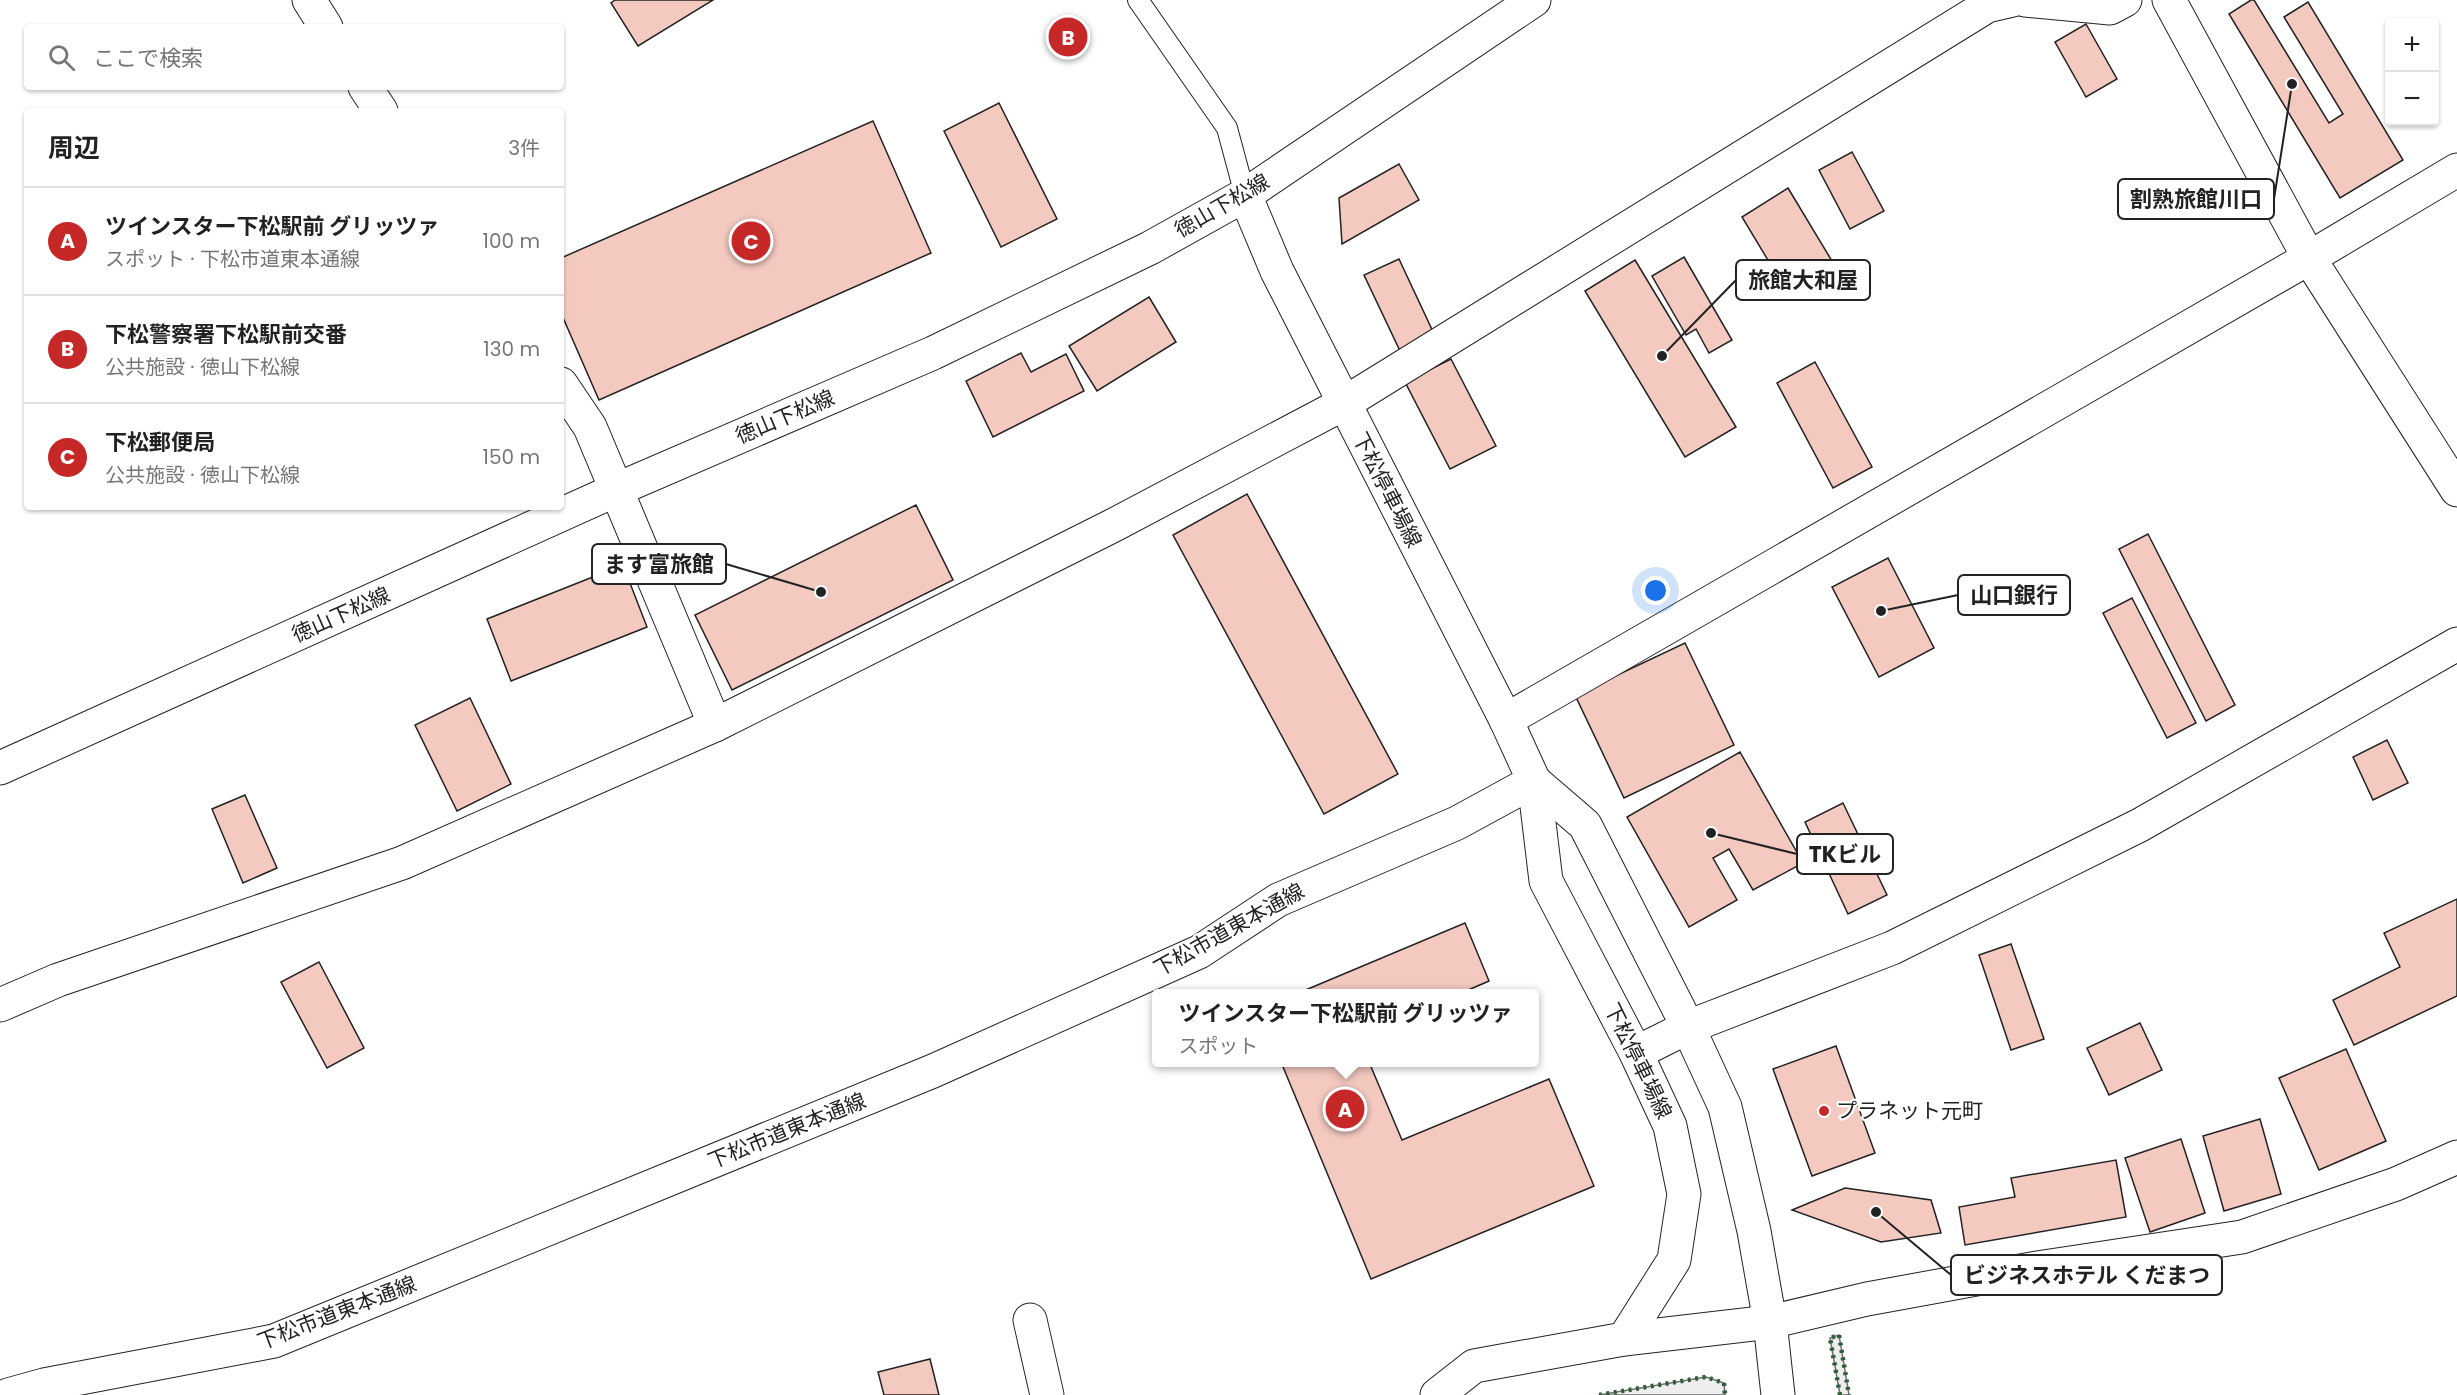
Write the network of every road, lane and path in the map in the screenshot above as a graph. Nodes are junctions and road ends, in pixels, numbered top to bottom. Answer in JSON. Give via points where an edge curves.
{"nodes":[{"id":1,"x":309,"y":0,"type":"edge"},
{"id":2,"x":1138,"y":0,"type":"edge"},
{"id":3,"x":1534,"y":0,"type":"edge"},
{"id":4,"x":2025,"y":0,"type":"edge"},
{"id":5,"x":2125,"y":0,"type":"edge"},
{"id":6,"x":2169,"y":0,"type":"edge"},
{"id":7,"x":1994,"y":2,"type":"edge"},
{"id":8,"x":324,"y":24,"type":"edge"},
{"id":9,"x":367,"y":90,"type":"edge"},
{"id":10,"x":379,"y":108,"type":"edge"},
{"id":11,"x":2457,"y":170,"type":"edge"},
{"id":12,"x":1245,"y":195,"type":"junction"},
{"id":13,"x":2309,"y":258,"type":"junction"},
{"id":14,"x":564,"y":388,"type":"edge"},
{"id":15,"x":1343,"y":404,"type":"junction"},
{"id":16,"x":618,"y":489,"type":"junction"},
{"id":17,"x":2457,"y":490,"type":"edge"},
{"id":18,"x":2457,"y":644,"type":"edge"},
{"id":19,"x":1506,"y":720,"type":"junction"},
{"id":20,"x":715,"y":725,"type":"junction"},
{"id":21,"x":0,"y":768,"type":"edge"},
{"id":22,"x":1534,"y":781,"type":"junction"},
{"id":23,"x":0,"y":1005,"type":"edge"},
{"id":24,"x":1688,"y":1027,"type":"junction"},
{"id":25,"x":1636,"y":1053,"type":"junction"},
{"id":26,"x":2457,"y":1157,"type":"edge"},
{"id":27,"x":1030,"y":1320,"type":"dead end"},
{"id":28,"x":1770,"y":1322,"type":"junction"},
{"id":29,"x":1624,"y":1339,"type":"junction"},
{"id":30,"x":8,"y":1395,"type":"edge"},
{"id":31,"x":1047,"y":1395,"type":"edge"},
{"id":32,"x":1437,"y":1395,"type":"edge"},
{"id":33,"x":1778,"y":1395,"type":"edge"}],
"edges":[{"from":1,"to":8,"type":"street"},
{"from":2,"to":12,"type":"lane","via":[[1227,128]]},
{"from":3,"to":12,"type":"street","name":"徳山下松線"},
{"from":4,"to":5,"type":"street","via":[[2110,8]]},
{"from":6,"to":13,"type":"street"},
{"from":7,"to":15,"type":"street"},
{"from":9,"to":10,"type":"street"},
{"from":11,"to":13,"type":"street"},
{"from":12,"to":15,"type":"street","name":"下松停車場線","via":[[1277,271]]},
{"from":12,"to":16,"type":"street","name":"徳山下松線","via":[[1150,248],[933,353]]},
{"from":13,"to":17,"type":"street"},
{"from":13,"to":19,"type":"street"},
{"from":14,"to":16,"type":"street","via":[[590,427]]},
{"from":15,"to":19,"type":"street","name":"下松停車場線"},
{"from":15,"to":20,"type":"street","via":[[1112,526]]},
{"from":16,"to":20,"type":"street"},
{"from":16,"to":21,"type":"street","name":"徳山下松線"},
{"from":18,"to":24,"type":"street","via":[[2140,825],[1892,948]]},
{"from":19,"to":22,"type":"street","name":"下松停車場線"},
{"from":20,"to":23,"type":"street","via":[[402,863],[58,980]]},
{"from":22,"to":24,"type":"street","name":"下松停車場線","via":[[1585,825]]},
{"from":22,"to":25,"type":"street","name":"下松停車場線","via":[[1546,881]]},
{"from":22,"to":30,"type":"street","name":"下松市道東本通線","via":[[1457,823],[1278,900],[1199,952],[976,1052],[285,1337]]},
{"from":24,"to":25,"type":"street"},
{"from":24,"to":28,"type":"street","name":"下松停車場線","via":[[1725,1107]]},
{"from":25,"to":29,"type":"street","name":"下松停車場線","via":[[1670,1126],[1684,1194],[1674,1260]]},
{"from":26,"to":28,"type":"street","via":[[2396,1184],[2242,1237],[2037,1268],[1867,1299]]},
{"from":27,"to":31,"type":"street"},
{"from":28,"to":29,"type":"street"},
{"from":28,"to":33,"type":"street","name":"下松停車場線"},
{"from":29,"to":32,"type":"street","via":[[1474,1366]]}]}
